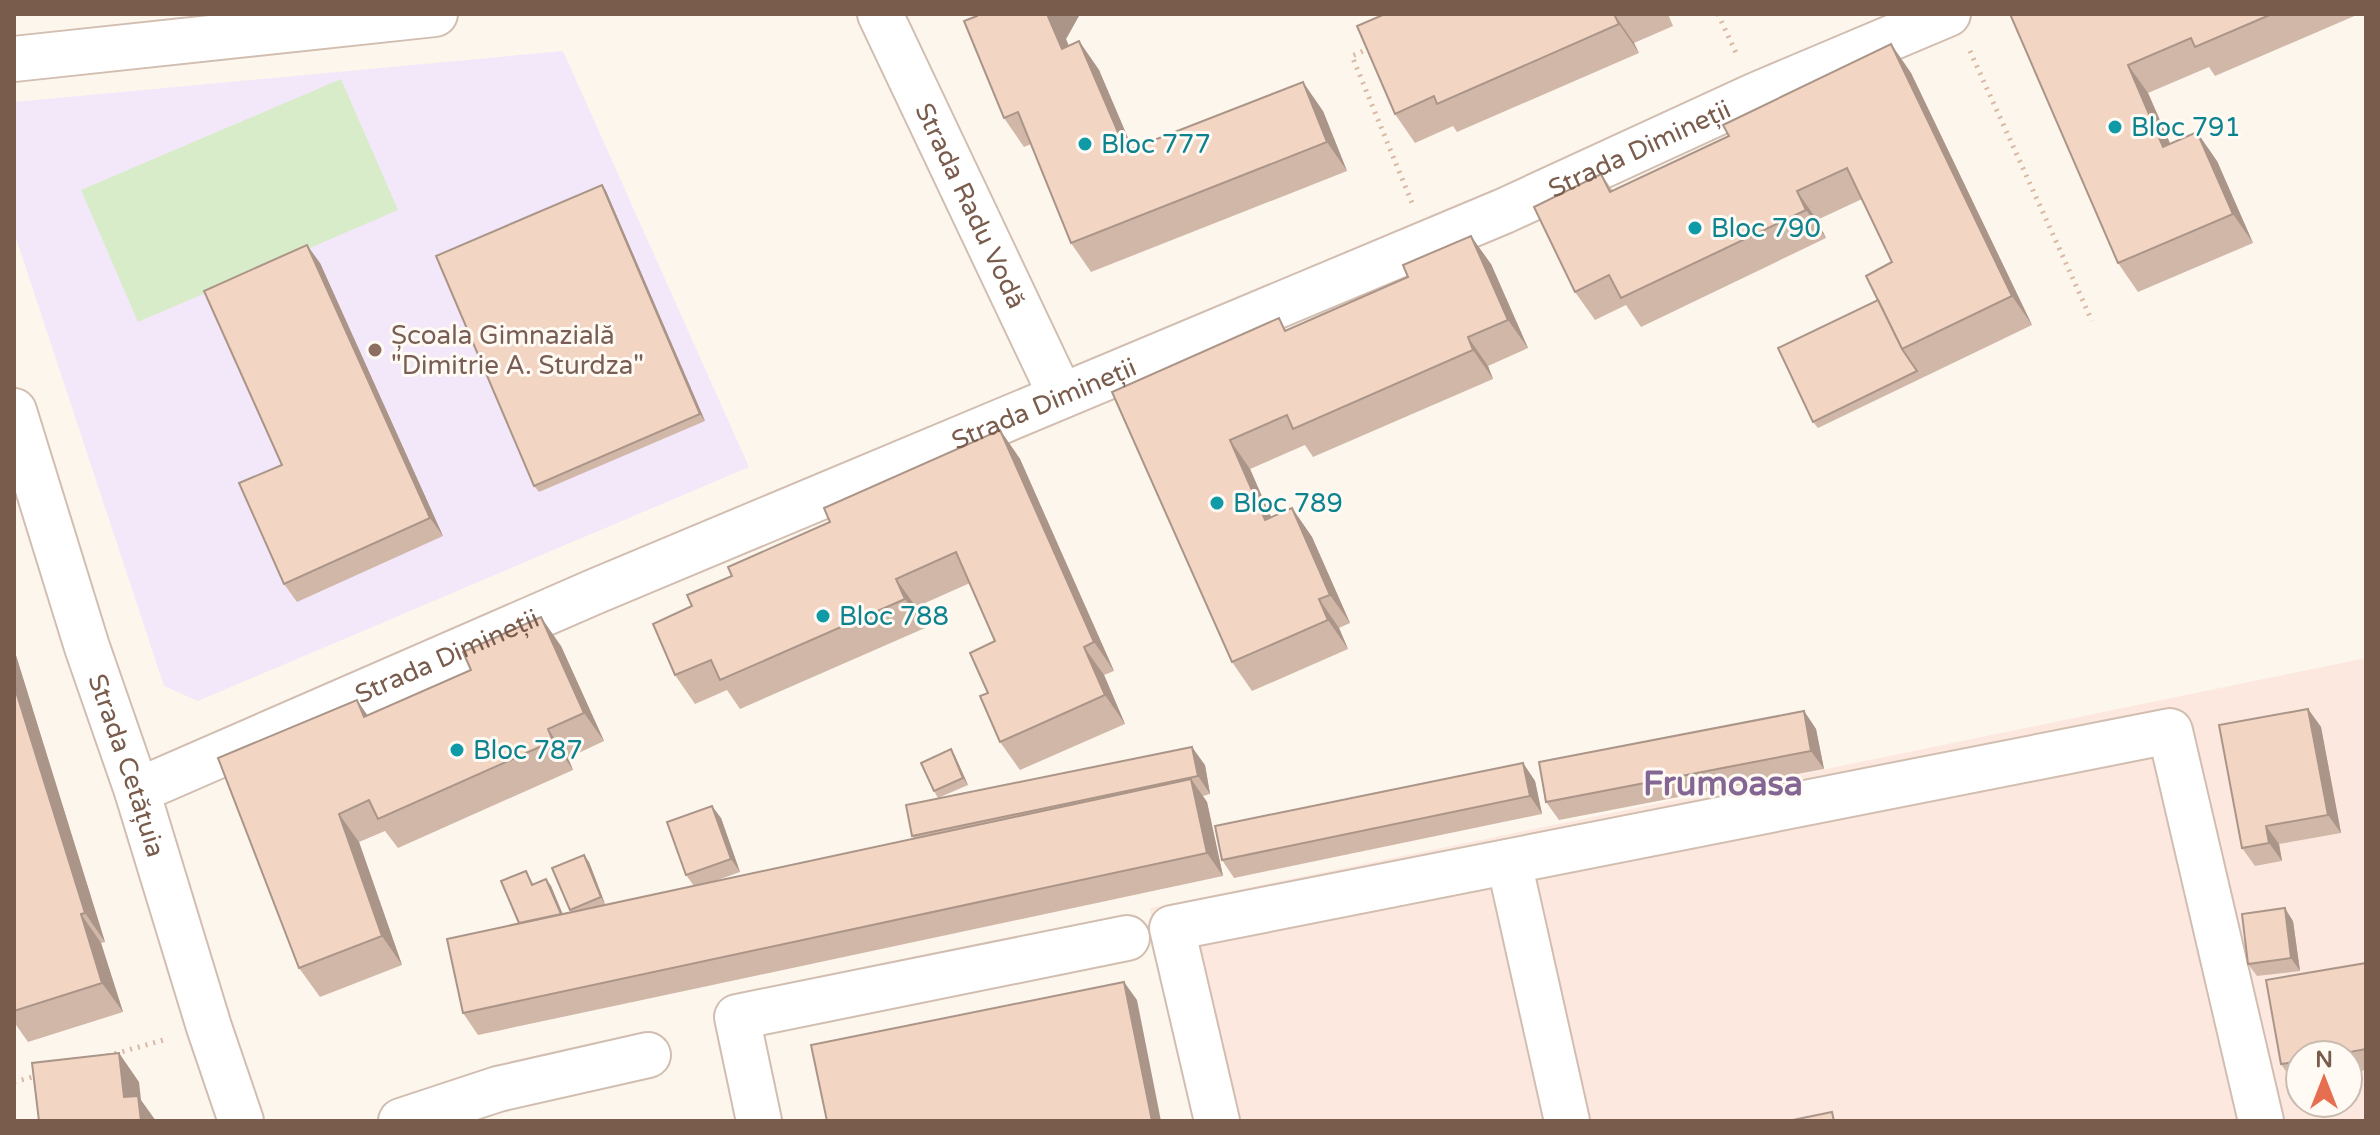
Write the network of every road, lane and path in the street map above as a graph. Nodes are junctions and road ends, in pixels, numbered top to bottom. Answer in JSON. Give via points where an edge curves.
{"nodes":[{"id":1,"x":435,"y":14,"type":"edge"},
{"id":2,"x":880,"y":14,"type":"edge"},
{"id":3,"x":1956,"y":28,"type":"edge"},
{"id":4,"x":1379,"y":44,"type":"edge"},
{"id":5,"x":14,"y":59,"type":"edge"},
{"id":6,"x":1428,"y":241,"type":"junction"},
{"id":7,"x":2092,"y":321,"type":"dead end"},
{"id":8,"x":1061,"y":396,"type":"junction"},
{"id":9,"x":14,"y":411,"type":"edge"},
{"id":10,"x":137,"y":791,"type":"junction"},
{"id":11,"x":1509,"y":862,"type":"junction"},
{"id":12,"x":1127,"y":938,"type":"dead end"},
{"id":13,"x":209,"y":1027,"type":"junction"},
{"id":14,"x":648,"y":1055,"type":"dead end"},
{"id":15,"x":104,"y":1057,"type":"edge"},
{"id":16,"x":44,"y":1074,"type":"edge"},
{"id":17,"x":14,"y":1082,"type":"edge"},
{"id":18,"x":241,"y":1121,"type":"edge"},
{"id":19,"x":401,"y":1121,"type":"edge"},
{"id":20,"x":759,"y":1121,"type":"edge"},
{"id":21,"x":1217,"y":1121,"type":"edge"},
{"id":22,"x":1567,"y":1121,"type":"edge"},
{"id":23,"x":2261,"y":1121,"type":"edge"}],
"edges":[{"from":1,"to":5,"type":"street"},
{"from":2,"to":8,"type":"street","name":"Strada Radu Vodă"},
{"from":3,"to":6,"type":"street","name":"Strada Dimineții","via":[[1756,95]]},
{"from":3,"to":7,"type":"path"},
{"from":4,"to":6,"type":"path","via":[[1352,56]]},
{"from":6,"to":8,"type":"street","name":"Strada Dimineții"},
{"from":8,"to":10,"type":"street","name":"Strada Dimineții"},
{"from":9,"to":10,"type":"street","name":"Strada Cetățuia"},
{"from":10,"to":13,"type":"street","name":"Strada Cetățuia"},
{"from":11,"to":21,"type":"street","via":[[1172,928]]},
{"from":11,"to":22,"type":"street"},
{"from":11,"to":23,"type":"street","via":[[2170,731]]},
{"from":12,"to":20,"type":"street","via":[[737,1017]]},
{"from":13,"to":15,"type":"path"},
{"from":13,"to":18,"type":"street","name":"Strada Cetățuia"},
{"from":14,"to":19,"type":"street","via":[[498,1089]]},
{"from":16,"to":17,"type":"path"}]}
